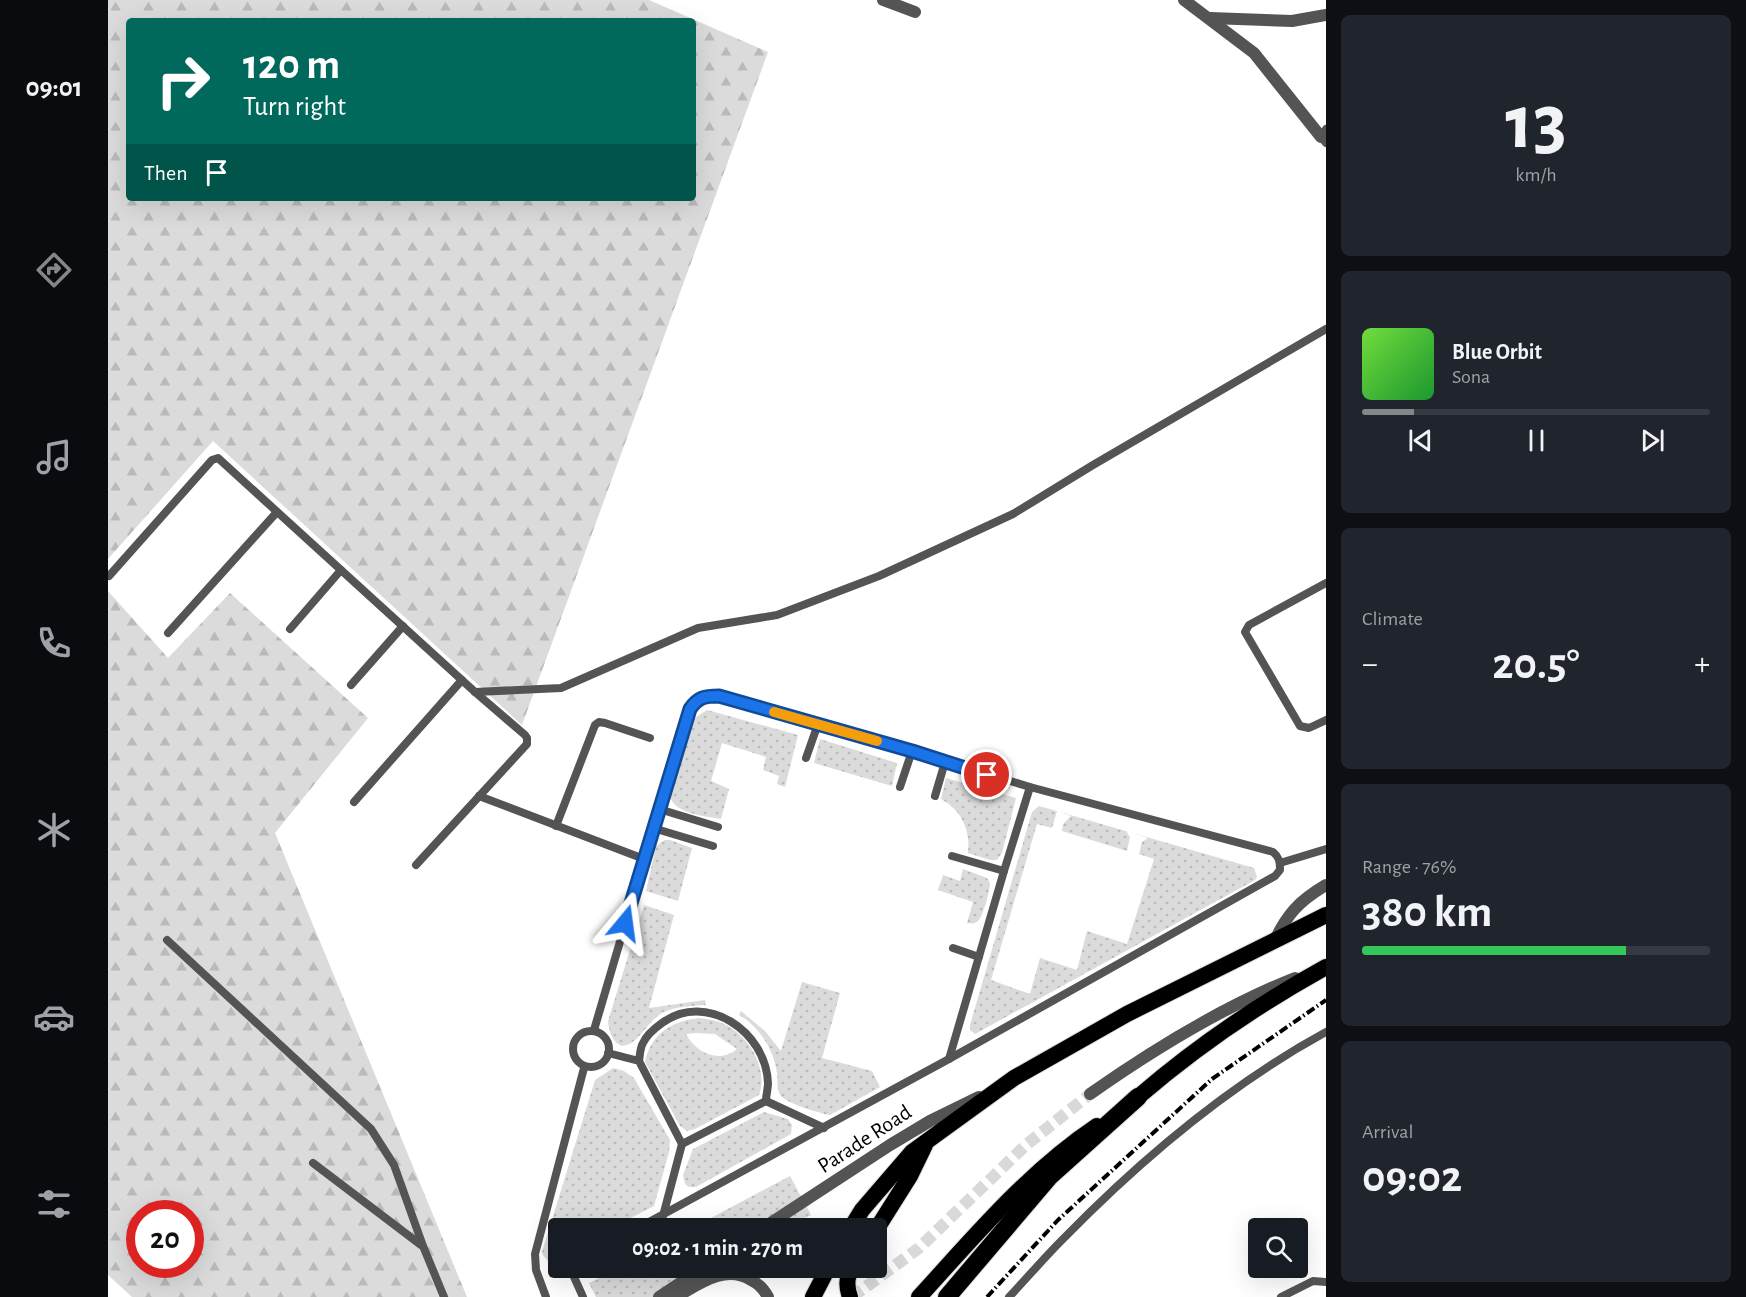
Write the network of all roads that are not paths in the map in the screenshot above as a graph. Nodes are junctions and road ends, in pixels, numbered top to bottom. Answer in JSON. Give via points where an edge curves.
{"nodes":[{"id":1,"x":883,"y":0,"type":"edge"},
{"id":2,"x":1184,"y":0,"type":"edge"},
{"id":3,"x":915,"y":12,"type":"dead end"},
{"id":4,"x":1326,"y":15,"type":"edge"},
{"id":5,"x":1209,"y":18,"type":"junction"},
{"id":6,"x":1324,"y":136,"type":"edge"},
{"id":7,"x":1326,"y":329,"type":"edge"},
{"id":8,"x":277,"y":512,"type":"junction"},
{"id":9,"x":341,"y":570,"type":"junction"},
{"id":10,"x":109,"y":576,"type":"edge"},
{"id":11,"x":1326,"y":583,"type":"edge"},
{"id":12,"x":403,"y":626,"type":"junction"},
{"id":13,"x":290,"y":629,"type":"dead end"},
{"id":14,"x":168,"y":633,"type":"dead end"},
{"id":15,"x":462,"y":680,"type":"junction"},
{"id":16,"x":351,"y":685,"type":"dead end"},
{"id":17,"x":475,"y":692,"type":"junction"},
{"id":18,"x":1326,"y":720,"type":"edge"},
{"id":19,"x":819,"y":724,"type":"junction"},
{"id":20,"x":650,"y":738,"type":"dead end"},
{"id":21,"x":912,"y":751,"type":"junction"},
{"id":22,"x":806,"y":758,"type":"dead end"},
{"id":23,"x":945,"y":762,"type":"junction"},
{"id":24,"x":900,"y":787,"type":"dead end"},
{"id":25,"x":1030,"y":788,"type":"junction"},
{"id":26,"x":479,"y":796,"type":"junction"},
{"id":27,"x":935,"y":796,"type":"dead end"},
{"id":28,"x":354,"y":802,"type":"dead end"},
{"id":29,"x":658,"y":809,"type":"junction"},
{"id":30,"x":556,"y":826,"type":"junction"},
{"id":31,"x":718,"y":827,"type":"dead end"},
{"id":32,"x":653,"y":828,"type":"junction"},
{"id":33,"x":713,"y":846,"type":"dead end"},
{"id":34,"x":1326,"y":849,"type":"edge"},
{"id":35,"x":952,"y":856,"type":"dead end"},
{"id":36,"x":644,"y":859,"type":"junction"},
{"id":37,"x":1280,"y":863,"type":"junction"},
{"id":38,"x":416,"y":866,"type":"dead end"},
{"id":39,"x":1004,"y":872,"type":"junction"},
{"id":40,"x":1326,"y":885,"type":"edge"},
{"id":41,"x":1326,"y":915,"type":"edge"},
{"id":42,"x":167,"y":940,"type":"dead end"},
{"id":43,"x":1274,"y":942,"type":"junction"},
{"id":44,"x":953,"y":948,"type":"dead end"},
{"id":45,"x":979,"y":957,"type":"junction"},
{"id":46,"x":1323,"y":972,"type":"edge"},
{"id":47,"x":594,"y":1030,"type":"junction"},
{"id":48,"x":1326,"y":1032,"type":"edge"},
{"id":49,"x":608,"y":1053,"type":"junction"},
{"id":50,"x":949,"y":1059,"type":"junction"},
{"id":51,"x":639,"y":1061,"type":"junction"},
{"id":52,"x":584,"y":1068,"type":"junction"},
{"id":53,"x":993,"y":1092,"type":"junction"},
{"id":54,"x":1090,"y":1094,"type":"tunnel mouth"},
{"id":55,"x":1138,"y":1097,"type":"joint"},
{"id":56,"x":766,"y":1101,"type":"junction"},
{"id":57,"x":1124,"y":1110,"type":"junction"},
{"id":58,"x":824,"y":1128,"type":"junction"},
{"id":59,"x":927,"y":1140,"type":"junction"},
{"id":60,"x":682,"y":1144,"type":"junction"},
{"id":61,"x":313,"y":1162,"type":"dead end"},
{"id":62,"x":663,"y":1216,"type":"junction"},
{"id":63,"x":659,"y":1218,"type":"edge"},
{"id":64,"x":779,"y":1218,"type":"edge"},
{"id":65,"x":857,"y":1218,"type":"edge"},
{"id":66,"x":884,"y":1218,"type":"edge"},
{"id":67,"x":423,"y":1245,"type":"junction"},
{"id":68,"x":574,"y":1278,"type":"edge"},
{"id":69,"x":688,"y":1278,"type":"edge"},
{"id":70,"x":823,"y":1278,"type":"edge"},
{"id":71,"x":848,"y":1278,"type":"edge"},
{"id":72,"x":1326,"y":1282,"type":"edge"},
{"id":73,"x":444,"y":1297,"type":"edge"},
{"id":74,"x":546,"y":1297,"type":"edge"},
{"id":75,"x":583,"y":1297,"type":"edge"},
{"id":76,"x":659,"y":1297,"type":"edge"},
{"id":77,"x":675,"y":1297,"type":"edge"},
{"id":78,"x":768,"y":1297,"type":"edge"},
{"id":79,"x":813,"y":1297,"type":"edge"},
{"id":80,"x":850,"y":1297,"type":"edge"},
{"id":81,"x":919,"y":1297,"type":"edge"},
{"id":82,"x":947,"y":1297,"type":"edge"},
{"id":83,"x":1010,"y":1297,"type":"edge"},
{"id":84,"x":1281,"y":1297,"type":"edge"}],
"edges":[{"from":1,"to":3,"type":"street"},
{"from":2,"to":5,"type":"street"},
{"from":4,"to":5,"type":"street","via":[[1292,21]]},
{"from":5,"to":6,"type":"street","via":[[1254,53]]},
{"from":7,"to":17,"type":"lane","via":[[1013,514],[879,576],[777,615],[698,628],[561,688]]},
{"from":8,"to":9,"type":"lane"},
{"from":8,"to":10,"type":"lane","via":[[220,459],[214,458]]},
{"from":8,"to":14,"type":"lane"},
{"from":9,"to":12,"type":"lane"},
{"from":9,"to":13,"type":"lane"},
{"from":11,"to":18,"type":"lane","via":[[1249,625],[1245,632],[1300,726],[1309,728]]},
{"from":12,"to":15,"type":"lane"},
{"from":12,"to":16,"type":"lane"},
{"from":15,"to":17,"type":"lane"},
{"from":15,"to":28,"type":"lane"},
{"from":17,"to":26,"type":"lane","via":[[528,741]]},
{"from":19,"to":21,"type":"lane"},
{"from":19,"to":22,"type":"lane"},
{"from":19,"to":29,"type":"lane","via":[[719,696],[696,700]]},
{"from":20,"to":30,"type":"lane","via":[[605,723],[595,725]]},
{"from":21,"to":23,"type":"lane"},
{"from":21,"to":24,"type":"lane"},
{"from":23,"to":25,"type":"lane"},
{"from":23,"to":27,"type":"lane"},
{"from":25,"to":37,"type":"lane","via":[[1273,852]]},
{"from":25,"to":39,"type":"lane"},
{"from":26,"to":30,"type":"lane"},
{"from":26,"to":38,"type":"lane"},
{"from":29,"to":31,"type":"lane"},
{"from":29,"to":32,"type":"lane"},
{"from":30,"to":36,"type":"lane"},
{"from":32,"to":33,"type":"lane"},
{"from":32,"to":36,"type":"lane"},
{"from":34,"to":37,"type":"lane"},
{"from":35,"to":39,"type":"lane"},
{"from":36,"to":47,"type":"lane"},
{"from":37,"to":50,"type":"lane","via":[[1275,876]]},
{"from":39,"to":45,"type":"lane"},
{"from":40,"to":43,"type":"street","via":[[1290,913]]},
{"from":41,"to":43,"type":"highway"},
{"from":42,"to":67,"type":"lane","via":[[371,1129],[394,1165]]},
{"from":43,"to":53,"type":"highway","via":[[1092,1032]]},
{"from":44,"to":45,"type":"lane"},
{"from":45,"to":50,"type":"lane"},
{"from":46,"to":54,"type":"street","via":[[1293,978],[1242,1002],[1154,1050]]},
{"from":46,"to":55,"type":"highway","via":[[1212,1038]]},
{"from":47,"to":49,"type":"lane","via":[[603,1036]]},
{"from":47,"to":52,"type":"lane","via":[[583,1031],[575,1040],[573,1053]]},
{"from":48,"to":83,"type":"lane","via":[[1272,1064],[1190,1123],[1062,1240]]},
{"from":49,"to":51,"type":"lane"},
{"from":49,"to":52,"type":"lane","via":[[599,1067]]},
{"from":50,"to":58,"type":"lane"},
{"from":51,"to":56,"type":"lane","via":[[642,1044],[652,1030],[671,1016],[693,1010],[715,1013],[736,1023],[753,1040],[764,1063]]},
{"from":51,"to":60,"type":"lane"},
{"from":52,"to":74,"type":"lane","via":[[535,1254]]},
{"from":53,"to":59,"type":"highway"},
{"from":53,"to":64,"type":"street","name":"Parade Road","via":[[930,1121]]},
{"from":55,"to":57,"type":"highway"},
{"from":56,"to":58,"type":"lane"},
{"from":56,"to":60,"type":"lane"},
{"from":57,"to":81,"type":"highway","via":[[1085,1134],[1030,1178]]},
{"from":57,"to":82,"type":"highway","via":[[1050,1176]]},
{"from":58,"to":62,"type":"lane"},
{"from":59,"to":65,"type":"highway","via":[[882,1184]]},
{"from":59,"to":66,"type":"highway"},
{"from":60,"to":62,"type":"lane"},
{"from":61,"to":67,"type":"lane"},
{"from":62,"to":63,"type":"lane"},
{"from":67,"to":73,"type":"lane"},
{"from":68,"to":75,"type":"lane"},
{"from":69,"to":76,"type":"street"},
{"from":70,"to":79,"type":"highway"},
{"from":71,"to":80,"type":"highway"},
{"from":72,"to":84,"type":"lane","via":[[1313,1281]]},
{"from":77,"to":78,"type":"street","via":[[717,1275],[729,1273],[749,1278]]}]}
